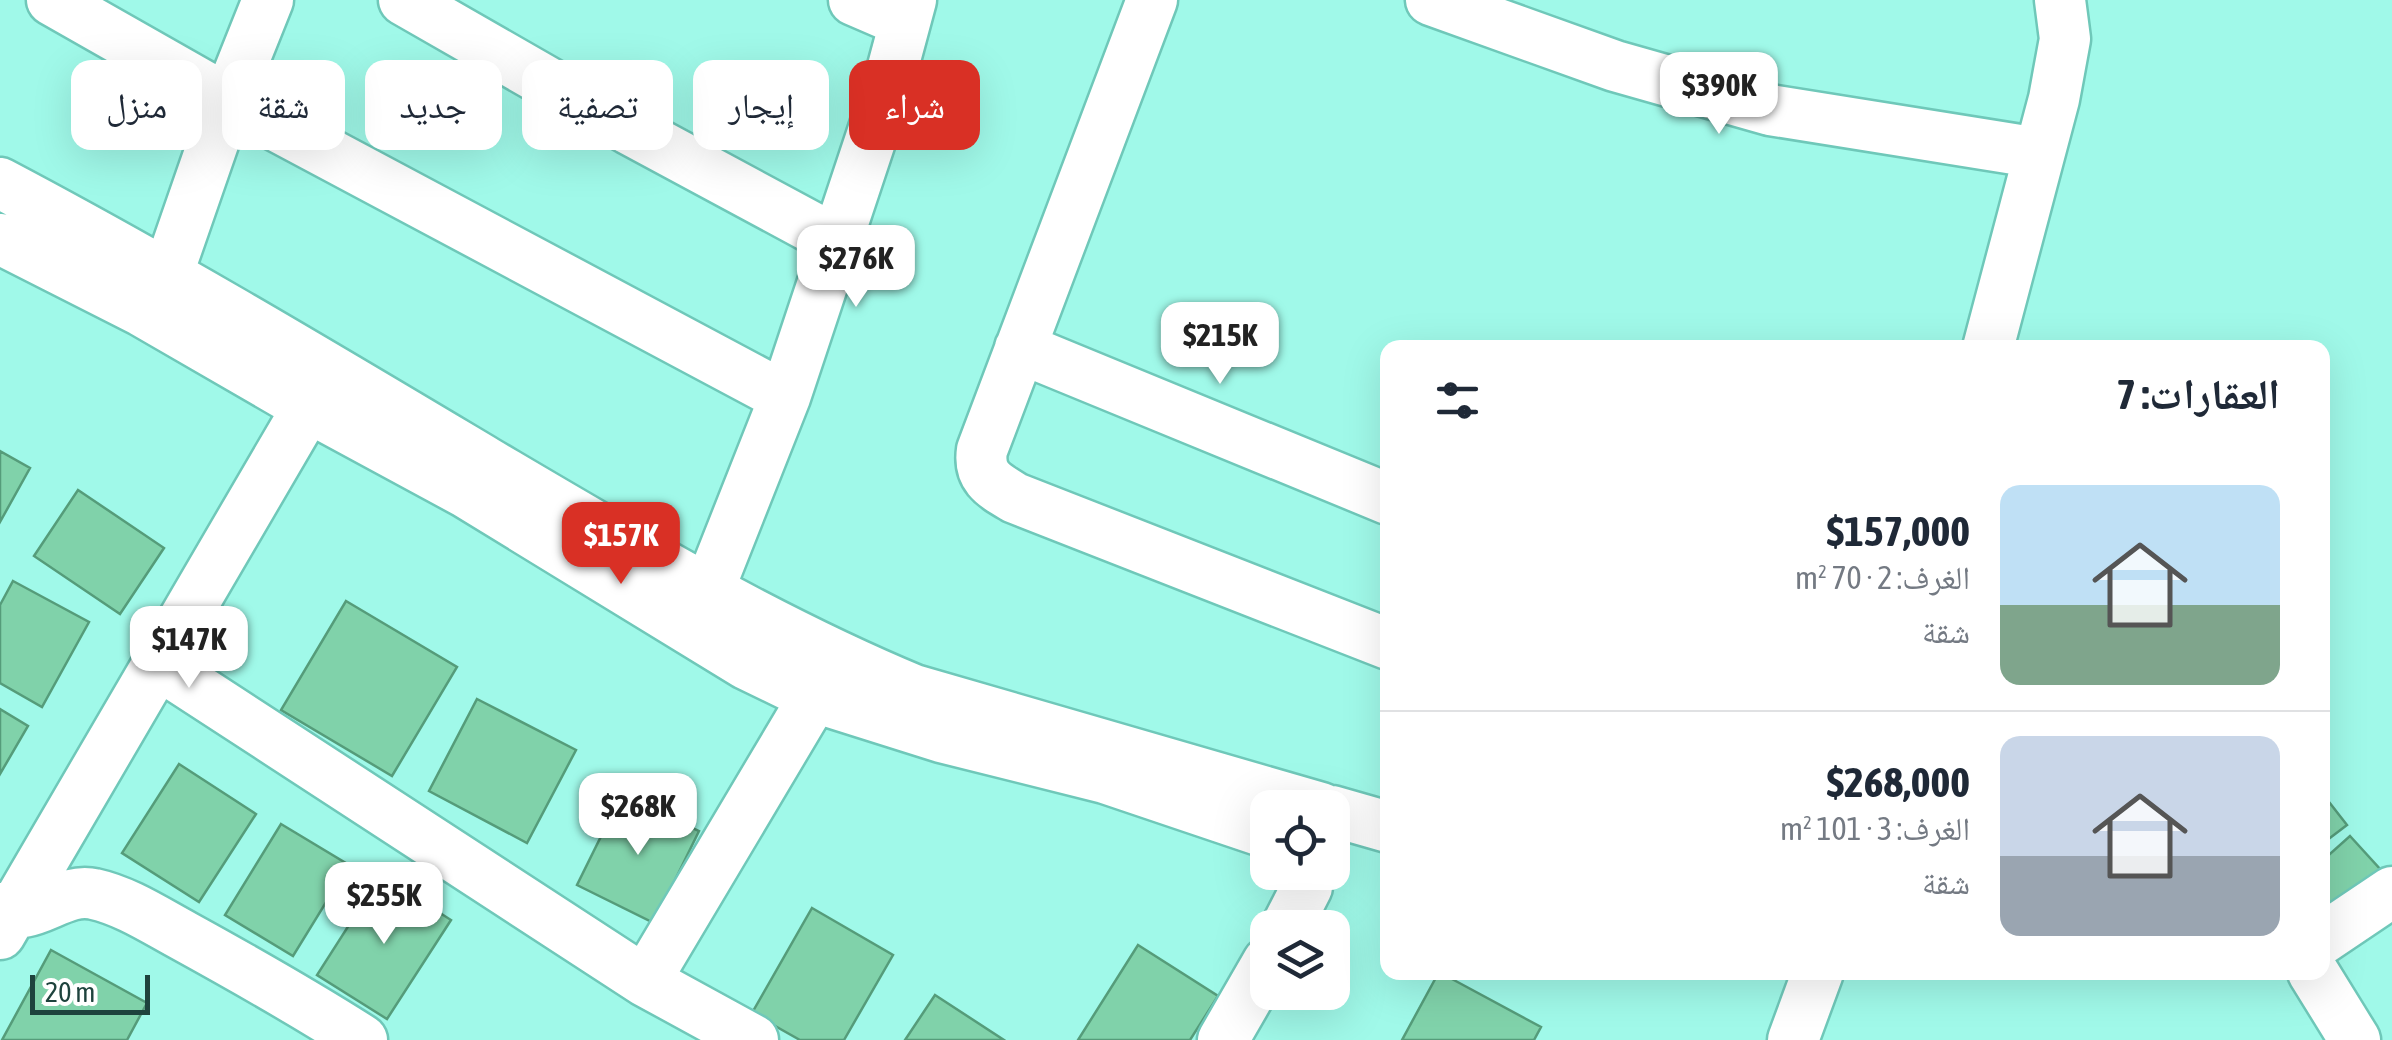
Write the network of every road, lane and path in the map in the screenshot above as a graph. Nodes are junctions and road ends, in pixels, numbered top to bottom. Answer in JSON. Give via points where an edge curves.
{"nodes":[{"id":1,"x":52,"y":0,"type":"edge"},
{"id":2,"x":268,"y":0,"type":"edge"},
{"id":3,"x":404,"y":0,"type":"edge"},
{"id":4,"x":854,"y":0,"type":"edge"},
{"id":5,"x":1152,"y":0,"type":"edge"},
{"id":6,"x":1431,"y":0,"type":"edge"},
{"id":7,"x":2057,"y":2,"type":"edge"},
{"id":8,"x":908,"y":11,"type":"edge"},
{"id":9,"x":244,"y":60,"type":"edge"},
{"id":10,"x":222,"y":97,"type":"edge"},
{"id":11,"x":222,"y":117,"type":"edge"},
{"id":12,"x":322,"y":150,"type":"edge"},
{"id":13,"x":2039,"y":153,"type":"junction"},
{"id":14,"x":0,"y":183,"type":"edge"},
{"id":15,"x":0,"y":239,"type":"edge"},
{"id":16,"x":836,"y":241,"type":"junction"},
{"id":17,"x":168,"y":273,"type":"junction"},
{"id":18,"x":1990,"y":340,"type":"edge"},
{"id":19,"x":1020,"y":348,"type":"junction"},
{"id":20,"x":786,"y":397,"type":"junction"},
{"id":21,"x":308,"y":407,"type":"junction"},
{"id":22,"x":1380,"y":496,"type":"edge"},
{"id":23,"x":709,"y":589,"type":"junction"},
{"id":24,"x":1380,"y":641,"type":"edge"},
{"id":25,"x":158,"y":664,"type":"junction"},
{"id":26,"x":814,"y":697,"type":"junction"},
{"id":27,"x":1260,"y":790,"type":"edge"},
{"id":28,"x":1350,"y":816,"type":"edge"},
{"id":29,"x":1380,"y":825,"type":"edge"},
{"id":30,"x":1250,"y":827,"type":"edge"},
{"id":31,"x":2392,"y":892,"type":"edge"},
{"id":32,"x":4,"y":919,"type":"edge"},
{"id":33,"x":2330,"y":934,"type":"edge"},
{"id":34,"x":1815,"y":980,"type":"edge"},
{"id":35,"x":2318,"y":980,"type":"edge"},
{"id":36,"x":645,"y":981,"type":"junction"},
{"id":37,"x":1250,"y":993,"type":"edge"},
{"id":38,"x":362,"y":1040,"type":"edge"},
{"id":39,"x":754,"y":1040,"type":"edge"},
{"id":40,"x":1223,"y":1040,"type":"edge"},
{"id":41,"x":1794,"y":1040,"type":"edge"},
{"id":42,"x":2355,"y":1040,"type":"edge"}],
"edges":[{"from":1,"to":10,"type":"street"},
{"from":2,"to":9,"type":"street"},
{"from":3,"to":16,"type":"street"},
{"from":4,"to":8,"type":"street"},
{"from":5,"to":19,"type":"street"},
{"from":6,"to":13,"type":"street","via":[[1615,66],[1770,110]]},
{"from":7,"to":13,"type":"street","via":[[2064,40]]},
{"from":8,"to":16,"type":"street"},
{"from":11,"to":17,"type":"street"},
{"from":12,"to":20,"type":"street"},
{"from":13,"to":18,"type":"street"},
{"from":14,"to":17,"type":"street"},
{"from":15,"to":21,"type":"street"},
{"from":16,"to":20,"type":"street"},
{"from":17,"to":23,"type":"street"},
{"from":19,"to":22,"type":"street"},
{"from":19,"to":24,"type":"street","via":[[982,450],[990,483]]},
{"from":20,"to":23,"type":"street"},
{"from":21,"to":25,"type":"street"},
{"from":21,"to":26,"type":"street","via":[[465,492],[746,664]]},
{"from":23,"to":27,"type":"street","via":[[914,690]]},
{"from":25,"to":32,"type":"street"},
{"from":25,"to":36,"type":"street"},
{"from":26,"to":30,"type":"street","via":[[1105,778]]},
{"from":26,"to":36,"type":"street"},
{"from":28,"to":29,"type":"street"},
{"from":31,"to":33,"type":"street"},
{"from":32,"to":38,"type":"street","via":[[72,894],[94,894],[136,910]]},
{"from":34,"to":41,"type":"street"},
{"from":35,"to":42,"type":"street"},
{"from":36,"to":39,"type":"street"},
{"from":37,"to":40,"type":"street"}]}
